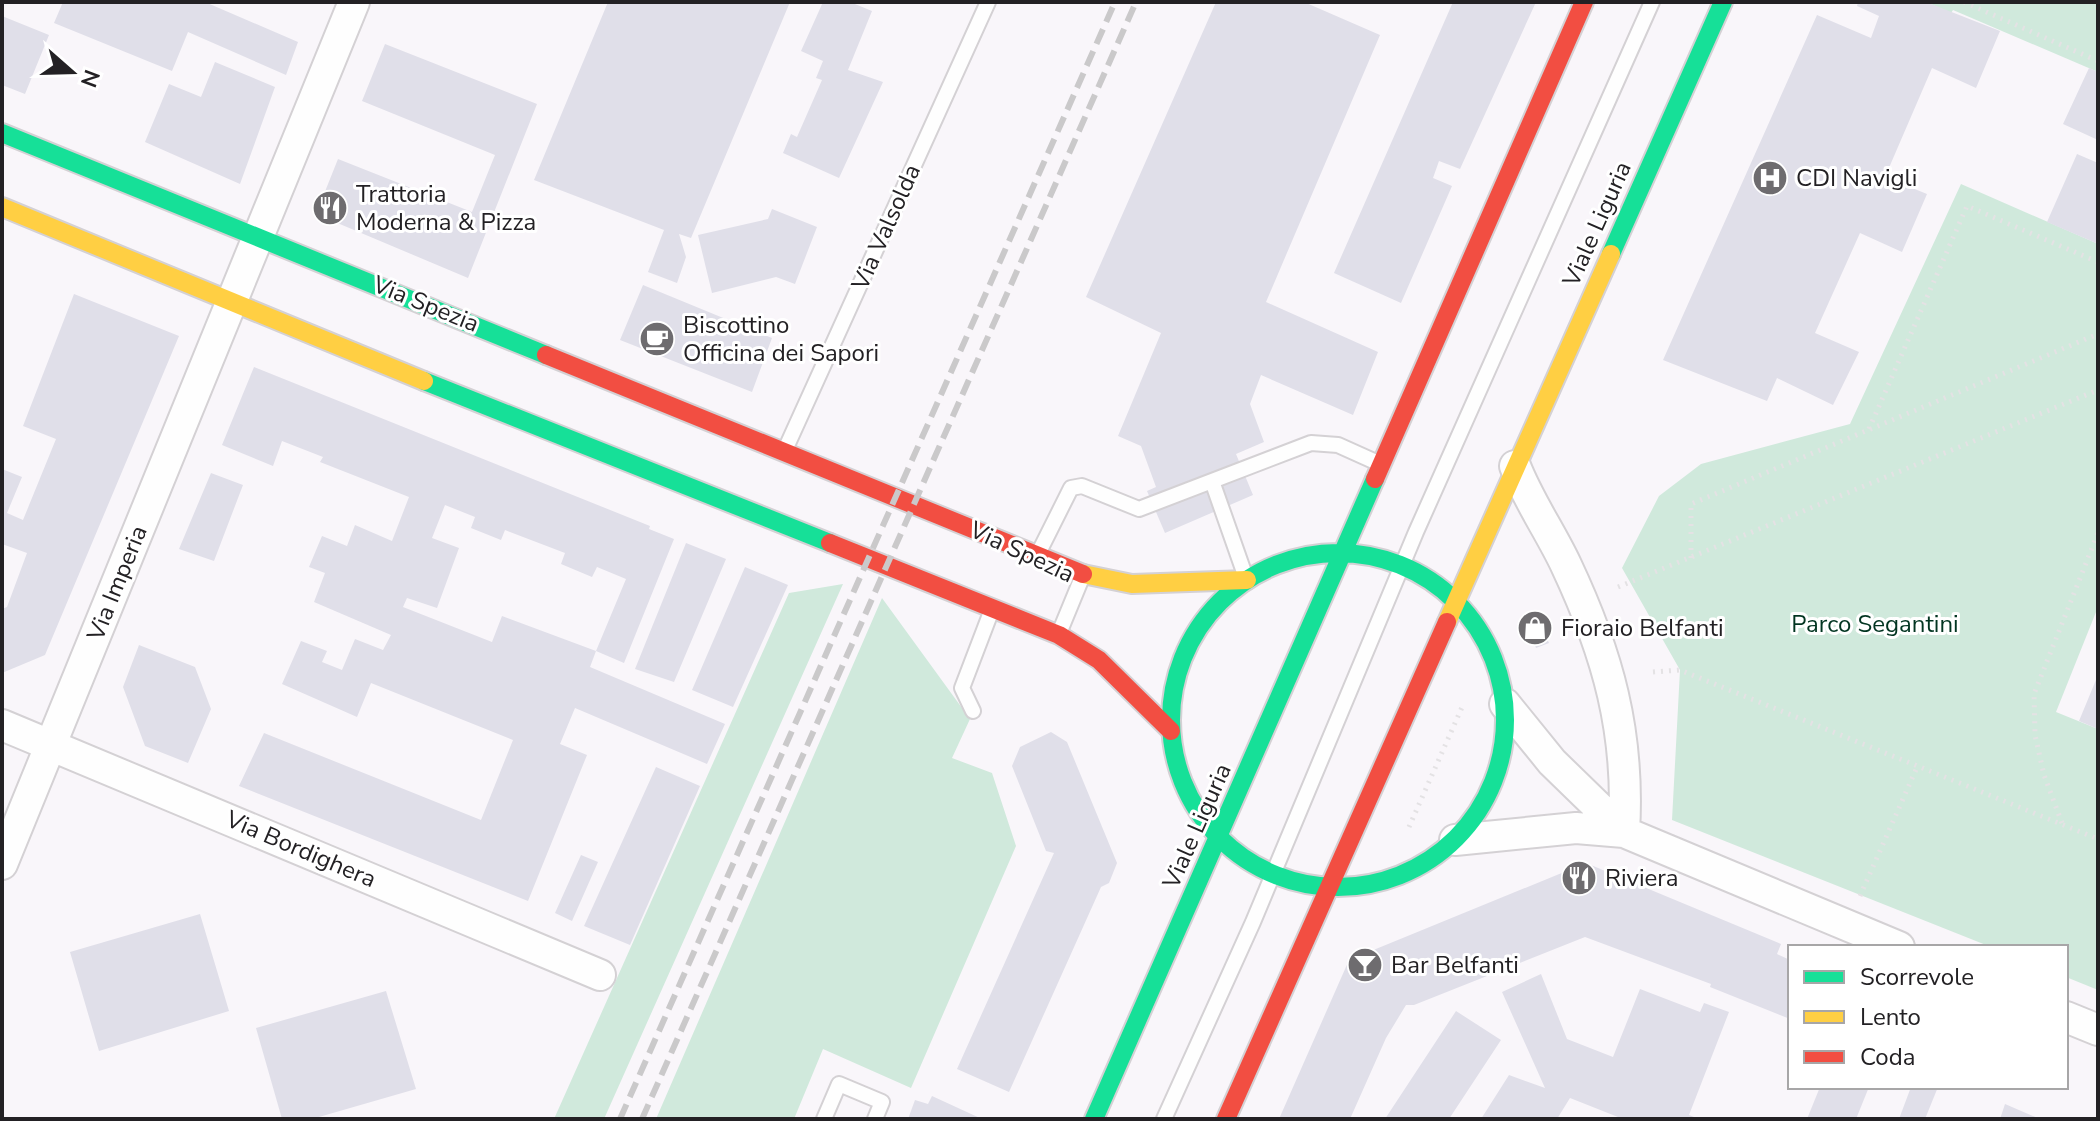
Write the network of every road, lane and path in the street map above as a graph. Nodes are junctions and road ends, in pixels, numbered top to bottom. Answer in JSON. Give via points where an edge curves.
{"nodes":[{"id":1,"x":354,"y":2,"type":"edge"},
{"id":2,"x":988,"y":2,"type":"edge"},
{"id":3,"x":1584,"y":2,"type":"edge"},
{"id":4,"x":1652,"y":2,"type":"edge"},
{"id":5,"x":1723,"y":2,"type":"edge"},
{"id":6,"x":1964,"y":2,"type":"edge"},
{"id":7,"x":2098,"y":61,"type":"edge"},
{"id":8,"x":2,"y":133,"type":"edge"},
{"id":9,"x":2,"y":207,"type":"edge"},
{"id":10,"x":260,"y":236,"type":"junction"},
{"id":11,"x":2098,"y":262,"type":"edge"},
{"id":12,"x":232,"y":302,"type":"junction"},
{"id":13,"x":2098,"y":334,"type":"edge"},
{"id":14,"x":2098,"y":390,"type":"edge"},
{"id":15,"x":1869,"y":430,"type":"junction"},
{"id":16,"x":784,"y":451,"type":"junction"},
{"id":17,"x":1382,"y":465,"type":"junction"},
{"id":18,"x":1515,"y":466,"type":"junction"},
{"id":19,"x":1212,"y":481,"type":"junction"},
{"id":20,"x":2098,"y":533,"type":"edge"},
{"id":21,"x":1344,"y":553,"type":"junction"},
{"id":22,"x":1037,"y":555,"type":"junction"},
{"id":23,"x":1691,"y":558,"type":"junction"},
{"id":24,"x":1402,"y":565,"type":"junction"},
{"id":25,"x":1083,"y":574,"type":"junction"},
{"id":26,"x":1247,"y":580,"type":"junction"},
{"id":27,"x":1618,"y":587,"type":"dead end"},
{"id":28,"x":1456,"y":601,"type":"junction"},
{"id":29,"x":992,"y":608,"type":"junction"},
{"id":30,"x":1059,"y":635,"type":"junction"},
{"id":31,"x":1653,"y":672,"type":"dead end"},
{"id":32,"x":1505,"y":704,"type":"junction"},
{"id":33,"x":1463,"y":705,"type":"dead end"},
{"id":34,"x":973,"y":711,"type":"dead end"},
{"id":35,"x":2,"y":725,"type":"edge"},
{"id":36,"x":1171,"y":731,"type":"junction"},
{"id":37,"x":51,"y":745,"type":"junction"},
{"id":38,"x":1918,"y":765,"type":"junction"},
{"id":39,"x":2062,"y":824,"type":"junction"},
{"id":40,"x":1409,"y":827,"type":"dead end"},
{"id":41,"x":1624,"y":832,"type":"junction"},
{"id":42,"x":1219,"y":836,"type":"junction"},
{"id":43,"x":2098,"y":839,"type":"edge"},
{"id":44,"x":1455,"y":840,"type":"junction"},
{"id":45,"x":2,"y":864,"type":"edge"},
{"id":46,"x":1273,"y":874,"type":"junction"},
{"id":47,"x":1329,"y":888,"type":"junction"},
{"id":48,"x":1856,"y":904,"type":"dead end"},
{"id":49,"x":1894,"y":945,"type":"edge"},
{"id":50,"x":600,"y":975,"type":"dead end"},
{"id":51,"x":2068,"y":1018,"type":"edge"},
{"id":52,"x":2098,"y":1030,"type":"edge"},
{"id":53,"x":824,"y":1119,"type":"edge"},
{"id":54,"x":875,"y":1119,"type":"edge"},
{"id":55,"x":1094,"y":1119,"type":"edge"},
{"id":56,"x":1164,"y":1119,"type":"edge"},
{"id":57,"x":1226,"y":1119,"type":"edge"}],
"edges":[{"from":1,"to":10,"type":"street"},
{"from":2,"to":16,"type":"lane","name":"Via Valsolda"},
{"from":3,"to":17,"type":"main road"},
{"from":4,"to":24,"type":"lane","name":"Viale Liguria"},
{"from":5,"to":18,"type":"main road","name":"Viale Liguria"},
{"from":6,"to":7,"type":"path"},
{"from":8,"to":10,"type":"main road","name":"Via Spezia"},
{"from":9,"to":12,"type":"main road"},
{"from":10,"to":12,"type":"street"},
{"from":10,"to":16,"type":"main road","name":"Via Spezia"},
{"from":11,"to":15,"type":"path","via":[[1967,206]]},
{"from":12,"to":29,"type":"main road"},
{"from":12,"to":37,"type":"street","name":"Via Imperia"},
{"from":13,"to":15,"type":"path"},
{"from":14,"to":23,"type":"path"},
{"from":15,"to":23,"type":"path","via":[[1691,504]]},
{"from":16,"to":22,"type":"main road","name":"Via Spezia"},
{"from":17,"to":19,"type":"lane","via":[[1338,445],[1311,443]]},
{"from":17,"to":21,"type":"main road","name":"Viale Liguria"},
{"from":18,"to":28,"type":"main road","name":"Viale Liguria"},
{"from":18,"to":41,"type":"street","via":[[1527,498],[1564,561],[1613,683],[1622,729]]},
{"from":19,"to":22,"type":"lane","via":[[1139,509],[1082,486],[1071,488]]},
{"from":19,"to":26,"type":"lane"},
{"from":20,"to":39,"type":"path","via":[[2034,694],[2035,735]]},
{"from":21,"to":24,"type":"main road"},
{"from":21,"to":26,"type":"main road","via":[[1285,558]]},
{"from":21,"to":42,"type":"main road","name":"Viale Liguria"},
{"from":22,"to":25,"type":"main road","name":"Via Spezia"},
{"from":23,"to":27,"type":"path"},
{"from":24,"to":28,"type":"main road"},
{"from":24,"to":46,"type":"lane"},
{"from":25,"to":26,"type":"main road","via":[[1132,584]]},
{"from":25,"to":30,"type":"lane","name":"Via Spezia"},
{"from":26,"to":36,"type":"main road","via":[[1223,599],[1188,648],[1177,676]]},
{"from":28,"to":32,"type":"main road","via":[[1488,647]]},
{"from":28,"to":47,"type":"main road"},
{"from":29,"to":30,"type":"main road"},
{"from":29,"to":34,"type":"lane","via":[[962,688]]},
{"from":30,"to":36,"type":"main road","via":[[1099,660]]},
{"from":31,"to":38,"type":"path","via":[[1680,670]]},
{"from":32,"to":41,"type":"street","via":[[1552,762]]},
{"from":32,"to":44,"type":"main road","via":[[1502,758],[1481,807]]},
{"from":33,"to":40,"type":"path"},
{"from":35,"to":37,"type":"street","name":"Via Bordighera"},
{"from":36,"to":42,"type":"main road","via":[[1190,804]]},
{"from":37,"to":45,"type":"street","name":"Via Imperia"},
{"from":37,"to":50,"type":"street","name":"Via Bordighera"},
{"from":38,"to":39,"type":"path"},
{"from":38,"to":48,"type":"path"},
{"from":39,"to":43,"type":"path"},
{"from":41,"to":44,"type":"street","via":[[1576,828]]},
{"from":41,"to":49,"type":"street"},
{"from":42,"to":46,"type":"main road"},
{"from":42,"to":55,"type":"main road","name":"Viale Liguria"},
{"from":44,"to":47,"type":"main road","via":[[1429,861],[1385,880]]},
{"from":46,"to":47,"type":"main road"},
{"from":46,"to":56,"type":"lane"},
{"from":47,"to":57,"type":"main road"},
{"from":51,"to":52,"type":"street"},
{"from":53,"to":54,"type":"lane","via":[[839,1084],[882,1102]]}]}
